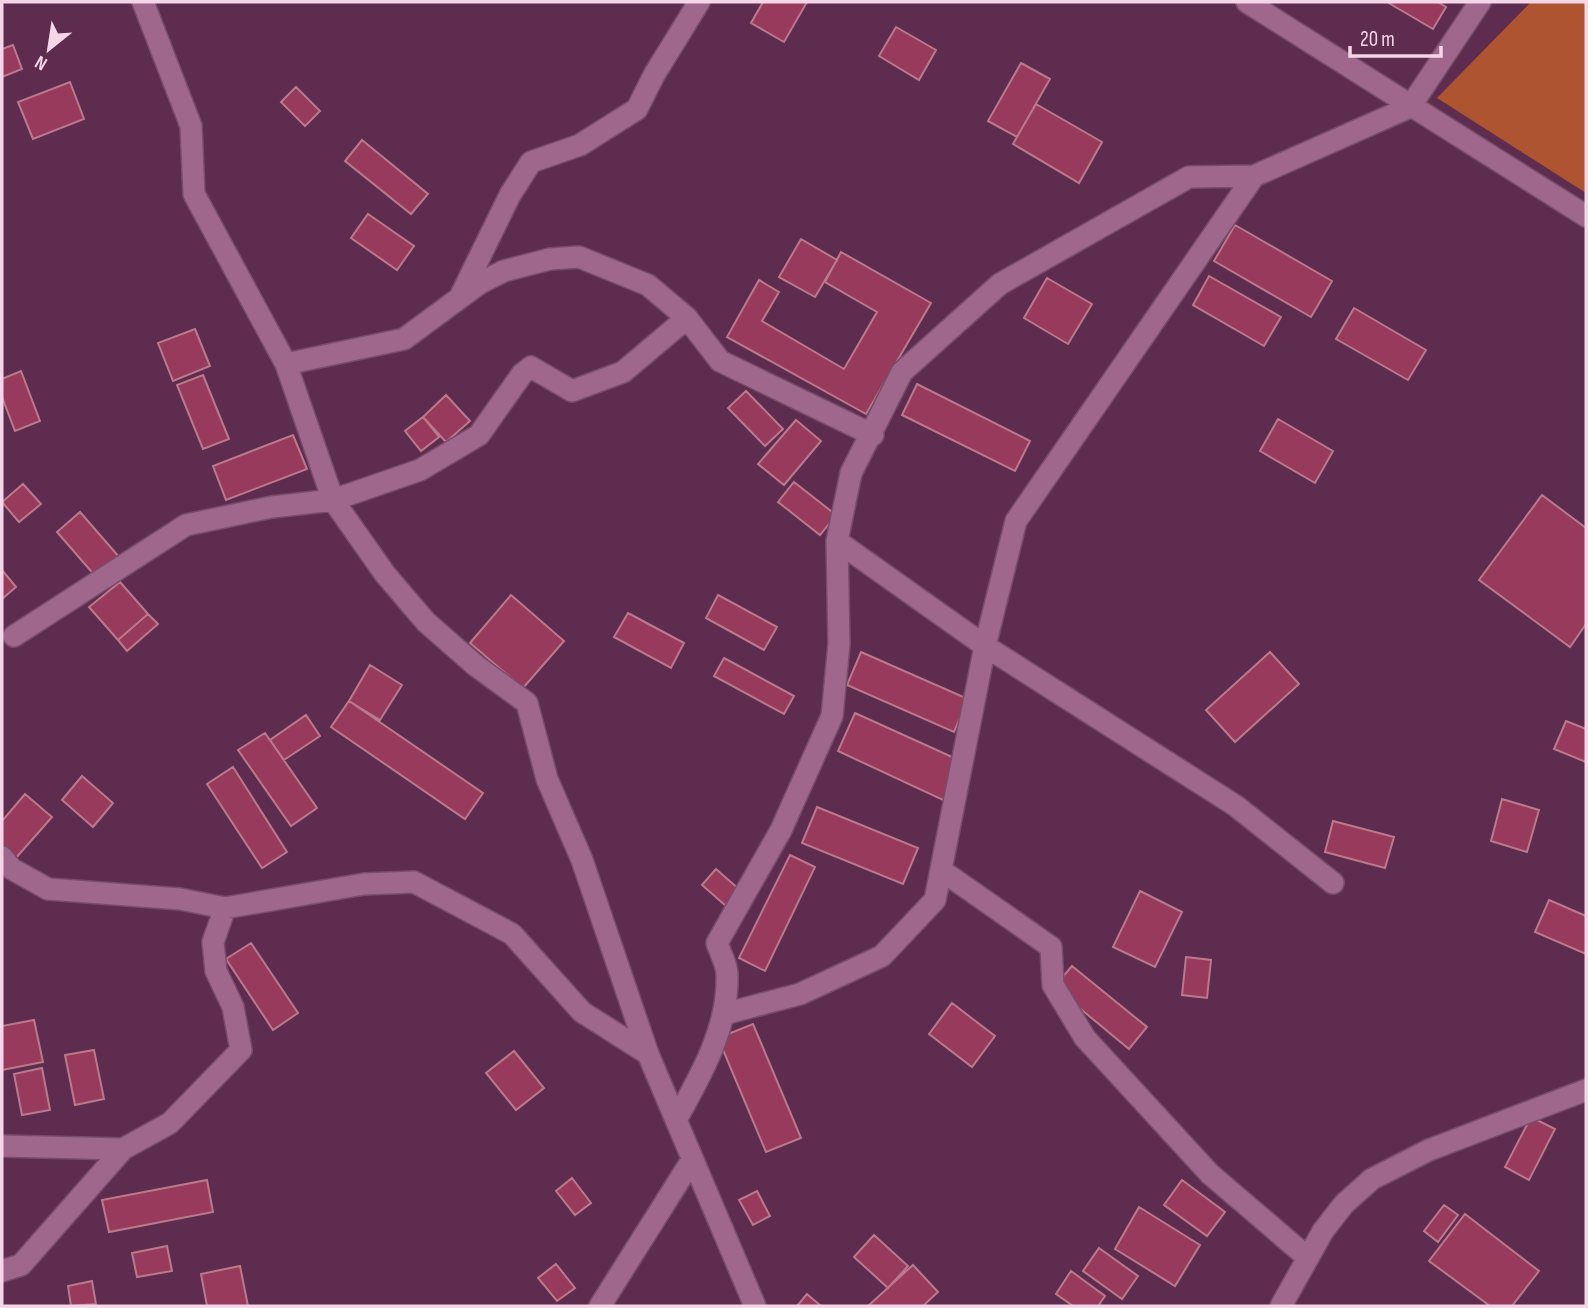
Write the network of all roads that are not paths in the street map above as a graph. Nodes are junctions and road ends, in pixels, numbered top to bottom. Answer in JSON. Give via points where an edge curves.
{"nodes":[{"id":1,"x":143,"y":2,"type":"edge"},
{"id":2,"x":699,"y":2,"type":"edge"},
{"id":3,"x":1247,"y":2,"type":"edge"},
{"id":4,"x":1480,"y":2,"type":"edge"},
{"id":5,"x":1409,"y":107,"type":"junction"},
{"id":6,"x":1254,"y":176,"type":"junction"},
{"id":7,"x":1586,"y":216,"type":"edge"},
{"id":8,"x":460,"y":299,"type":"junction"},
{"id":9,"x":687,"y":318,"type":"junction"},
{"id":10,"x":286,"y":364,"type":"junction"},
{"id":11,"x":873,"y":435,"type":"junction"},
{"id":12,"x":333,"y":499,"type":"junction"},
{"id":13,"x":837,"y":541,"type":"junction"},
{"id":14,"x":15,"y":636,"type":"dead end"},
{"id":15,"x":985,"y":646,"type":"junction"},
{"id":16,"x":2,"y":857,"type":"edge"},
{"id":17,"x":941,"y":870,"type":"junction"},
{"id":18,"x":1333,"y":883,"type":"dead end"},
{"id":19,"x":225,"y":908,"type":"junction"},
{"id":20,"x":724,"y":1014,"type":"junction"},
{"id":21,"x":648,"y":1054,"type":"junction"},
{"id":22,"x":1586,"y":1090,"type":"edge"},
{"id":23,"x":677,"y":1121,"type":"junction"},
{"id":24,"x":2,"y":1146,"type":"edge"},
{"id":25,"x":124,"y":1149,"type":"junction"},
{"id":26,"x":692,"y":1160,"type":"junction"},
{"id":27,"x":1307,"y":1257,"type":"junction"},
{"id":28,"x":2,"y":1270,"type":"edge"},
{"id":29,"x":600,"y":1306,"type":"edge"},
{"id":30,"x":755,"y":1306,"type":"edge"},
{"id":31,"x":1281,"y":1306,"type":"edge"}],
"edges":[{"from":1,"to":10,"type":"street","via":[[191,126],[194,194]]},
{"from":2,"to":8,"type":"street","via":[[637,109],[580,145],[531,162]]},
{"from":3,"to":5,"type":"street"},
{"from":4,"to":5,"type":"street"},
{"from":5,"to":6,"type":"street"},
{"from":5,"to":7,"type":"street"},
{"from":6,"to":11,"type":"street","via":[[1189,177],[1000,284],[902,372]]},
{"from":6,"to":15,"type":"street","via":[[1016,521]]},
{"from":8,"to":9,"type":"street","via":[[504,271],[579,257],[648,285]]},
{"from":8,"to":10,"type":"street","via":[[404,339]]},
{"from":9,"to":11,"type":"street","via":[[720,361]]},
{"from":9,"to":12,"type":"street","via":[[623,372],[572,391],[531,368],[479,435],[420,470]]},
{"from":10,"to":12,"type":"street"},
{"from":11,"to":13,"type":"street","via":[[851,473]]},
{"from":12,"to":14,"type":"street","via":[[186,525]]},
{"from":12,"to":21,"type":"street","via":[[385,574],[426,622],[527,703],[547,779],[582,860]]},
{"from":13,"to":15,"type":"street"},
{"from":13,"to":20,"type":"street","via":[[839,644],[832,716],[781,830],[717,943],[727,971]]},
{"from":15,"to":17,"type":"street"},
{"from":15,"to":18,"type":"street","via":[[1236,806]]},
{"from":16,"to":19,"type":"street","via":[[12,869],[48,890],[180,899]]},
{"from":17,"to":20,"type":"street","via":[[935,900],[883,956],[800,994]]},
{"from":17,"to":27,"type":"street","via":[[1051,947],[1053,985],[1085,1038],[1210,1174]]},
{"from":19,"to":21,"type":"street","via":[[364,884],[414,882],[512,934],[582,1012]]},
{"from":19,"to":25,"type":"street","via":[[214,942],[216,971],[233,1007],[241,1050],[170,1123]]},
{"from":20,"to":23,"type":"street","via":[[704,1070]]},
{"from":21,"to":23,"type":"street"},
{"from":22,"to":27,"type":"street","via":[[1429,1150],[1372,1180],[1344,1204]]},
{"from":23,"to":26,"type":"street"},
{"from":24,"to":25,"type":"street"},
{"from":25,"to":28,"type":"street","via":[[21,1265]]},
{"from":26,"to":29,"type":"street"},
{"from":26,"to":30,"type":"street"},
{"from":27,"to":31,"type":"street"}]}
